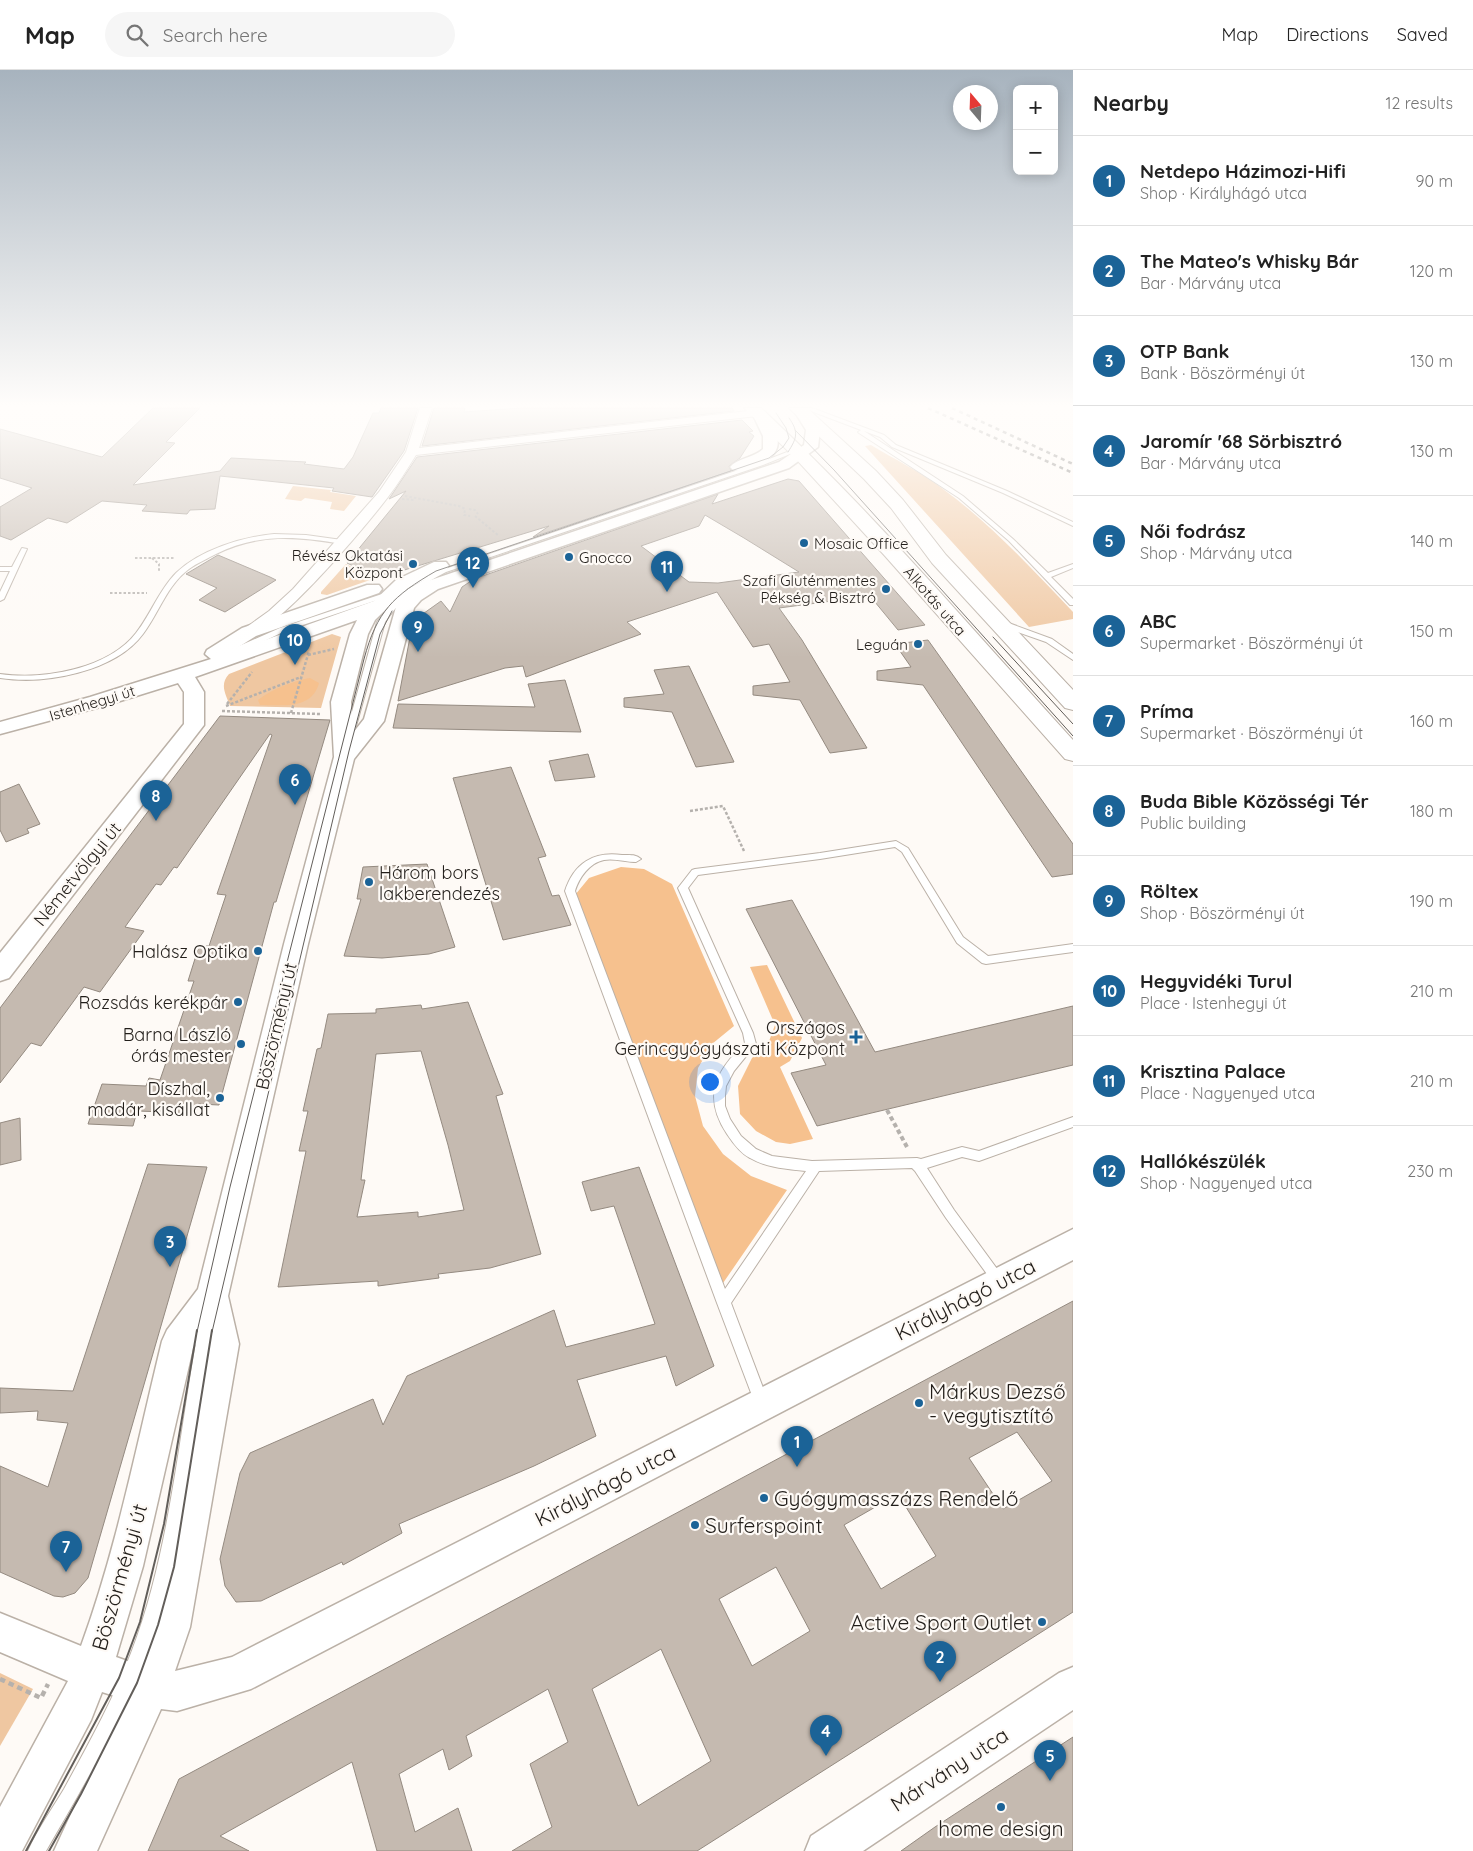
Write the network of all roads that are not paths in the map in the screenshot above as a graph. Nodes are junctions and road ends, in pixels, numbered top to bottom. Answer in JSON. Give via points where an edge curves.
{"nodes":[{"id":1,"x":386,"y":491,"type":"edge"},
{"id":2,"x":665,"y":491,"type":"edge"},
{"id":3,"x":707,"y":491,"type":"edge"},
{"id":4,"x":840,"y":491,"type":"edge"},
{"id":5,"x":886,"y":491,"type":"edge"},
{"id":6,"x":953,"y":491,"type":"edge"},
{"id":7,"x":1003,"y":491,"type":"edge"},
{"id":8,"x":1073,"y":524,"type":"edge"},
{"id":9,"x":342,"y":542,"type":"junction"},
{"id":10,"x":24,"y":549,"type":"dead end"},
{"id":11,"x":1073,"y":566,"type":"edge"},
{"id":12,"x":0,"y":569,"type":"edge"},
{"id":13,"x":15,"y":569,"type":"junction"},
{"id":14,"x":1047,"y":576,"type":"junction"},
{"id":15,"x":411,"y":588,"type":"junction"},
{"id":16,"x":0,"y":599,"type":"edge"},
{"id":17,"x":1073,"y":603,"type":"edge"},
{"id":18,"x":331,"y":622,"type":"junction"},
{"id":19,"x":998,"y":623,"type":"junction"},
{"id":20,"x":249,"y":632,"type":"junction"},
{"id":21,"x":360,"y":634,"type":"junction"},
{"id":22,"x":1065,"y":637,"type":"dead end"},
{"id":23,"x":1050,"y":640,"type":"junction"},
{"id":24,"x":1073,"y":658,"type":"edge"},
{"id":25,"x":192,"y":672,"type":"junction"},
{"id":26,"x":0,"y":676,"type":"edge"},
{"id":27,"x":1073,"y":703,"type":"edge"},
{"id":28,"x":0,"y":728,"type":"edge"},
{"id":29,"x":1073,"y":754,"type":"edge"},
{"id":30,"x":344,"y":757,"type":"junction"},
{"id":31,"x":636,"y":859,"type":"dead end"},
{"id":32,"x":1073,"y":948,"type":"edge"},
{"id":33,"x":0,"y":971,"type":"edge"},
{"id":34,"x":1073,"y":1122,"type":"edge"},
{"id":35,"x":817,"y":1165,"type":"junction"},
{"id":36,"x":918,"y":1166,"type":"junction"},
{"id":37,"x":1073,"y":1244,"type":"edge"},
{"id":38,"x":999,"y":1282,"type":"junction"},
{"id":39,"x":212,"y":1296,"type":"junction"},
{"id":40,"x":723,"y":1303,"type":"junction"},
{"id":41,"x":762,"y":1404,"type":"junction"},
{"id":42,"x":0,"y":1632,"type":"edge"},
{"id":43,"x":108,"y":1674,"type":"junction"},
{"id":44,"x":1073,"y":1687,"type":"edge"},
{"id":45,"x":0,"y":1850,"type":"edge"},
{"id":46,"x":38,"y":1851,"type":"edge"},
{"id":47,"x":75,"y":1851,"type":"edge"},
{"id":48,"x":826,"y":1851,"type":"edge"}],
"edges":[{"from":1,"to":9,"type":"street"},
{"from":2,"to":15,"type":"street","via":[[508,544]]},
{"from":3,"to":15,"type":"street"},
{"from":4,"to":29,"type":"main road","name":"Alkotás utca"},
{"from":5,"to":19,"type":"main road","name":"Alkotás utca","via":[[939,558]]},
{"from":6,"to":14,"type":"lane","via":[[1011,540]]},
{"from":7,"to":8,"type":"lane"},
{"from":9,"to":20,"type":"street","via":[[298,592]]},
{"from":9,"to":26,"type":"lane","via":[[299,534],[231,543],[176,576],[140,633],[124,651],[72,671],[22,679]]},
{"from":10,"to":13,"type":"lane"},
{"from":11,"to":14,"type":"lane"},
{"from":12,"to":13,"type":"lane"},
{"from":13,"to":16,"type":"lane"},
{"from":14,"to":17,"type":"lane"},
{"from":15,"to":18,"type":"street","name":"Istenhegyi út"},
{"from":15,"to":20,"type":"street","name":"Istenhegyi út"},
{"from":15,"to":21,"type":"street","name":"Böszörményi út","via":[[367,618]]},
{"from":15,"to":25,"type":"lane","via":[[250,642]]},
{"from":15,"to":30,"type":"lane","via":[[388,610],[376,634]]},
{"from":15,"to":30,"type":"street","name":"Böszörményi út","via":[[416,596],[405,607],[400,619],[374,721]]},
{"from":18,"to":21,"type":"street","name":"Istenhegyi út","via":[[355,625]]},
{"from":18,"to":25,"type":"street","name":"Istenhegyi út"},
{"from":19,"to":23,"type":"lane"},
{"from":19,"to":27,"type":"main road","name":"Alkotás utca"},
{"from":20,"to":25,"type":"street","name":"Istenhegyi út"},
{"from":21,"to":30,"type":"street","name":"Böszörményi út","via":[[342,702]]},
{"from":22,"to":23,"type":"lane"},
{"from":23,"to":24,"type":"lane"},
{"from":25,"to":28,"type":"street","name":"Istenhegyi út","via":[[71,711]]},
{"from":25,"to":33,"type":"street","name":"Németvölgyi út","via":[[194,725]]},
{"from":30,"to":39,"type":"street","name":"Böszörményi út"},
{"from":31,"to":40,"type":"lane","via":[[604,857],[573,878],[570,891]]},
{"from":32,"to":35,"type":"lane","via":[[986,960],[960,940],[906,850],[896,844],[695,872],[683,888],[748,1033],[750,1044],[732,1061],[720,1086],[720,1109],[730,1131],[756,1156],[788,1165]]},
{"from":34,"to":36,"type":"lane","via":[[979,1156],[962,1152]]},
{"from":35,"to":36,"type":"lane"},
{"from":35,"to":40,"type":"lane"},
{"from":36,"to":38,"type":"lane"},
{"from":37,"to":38,"type":"street","name":"Királyhágó utca"},
{"from":38,"to":41,"type":"street","name":"Királyhágó utca"},
{"from":39,"to":43,"type":"street","name":"Böszörményi út","via":[[178,1341],[111,1616]]},
{"from":39,"to":43,"type":"street","name":"Böszörményi út","via":[[223,1344],[172,1618]]},
{"from":40,"to":41,"type":"lane"},
{"from":41,"to":43,"type":"street","name":"Királyhágó utca","via":[[237,1675],[177,1691]]},
{"from":42,"to":43,"type":"street","name":"Királyhágó utca"},
{"from":43,"to":45,"type":"street","name":"Böszörményi út","via":[[77,1706]]},
{"from":43,"to":46,"type":"lane","name":"Böszörményi út","via":[[72,1790]]},
{"from":43,"to":47,"type":"street","name":"Böszörményi út"},
{"from":44,"to":48,"type":"street","name":"Márvány utca"}]}
